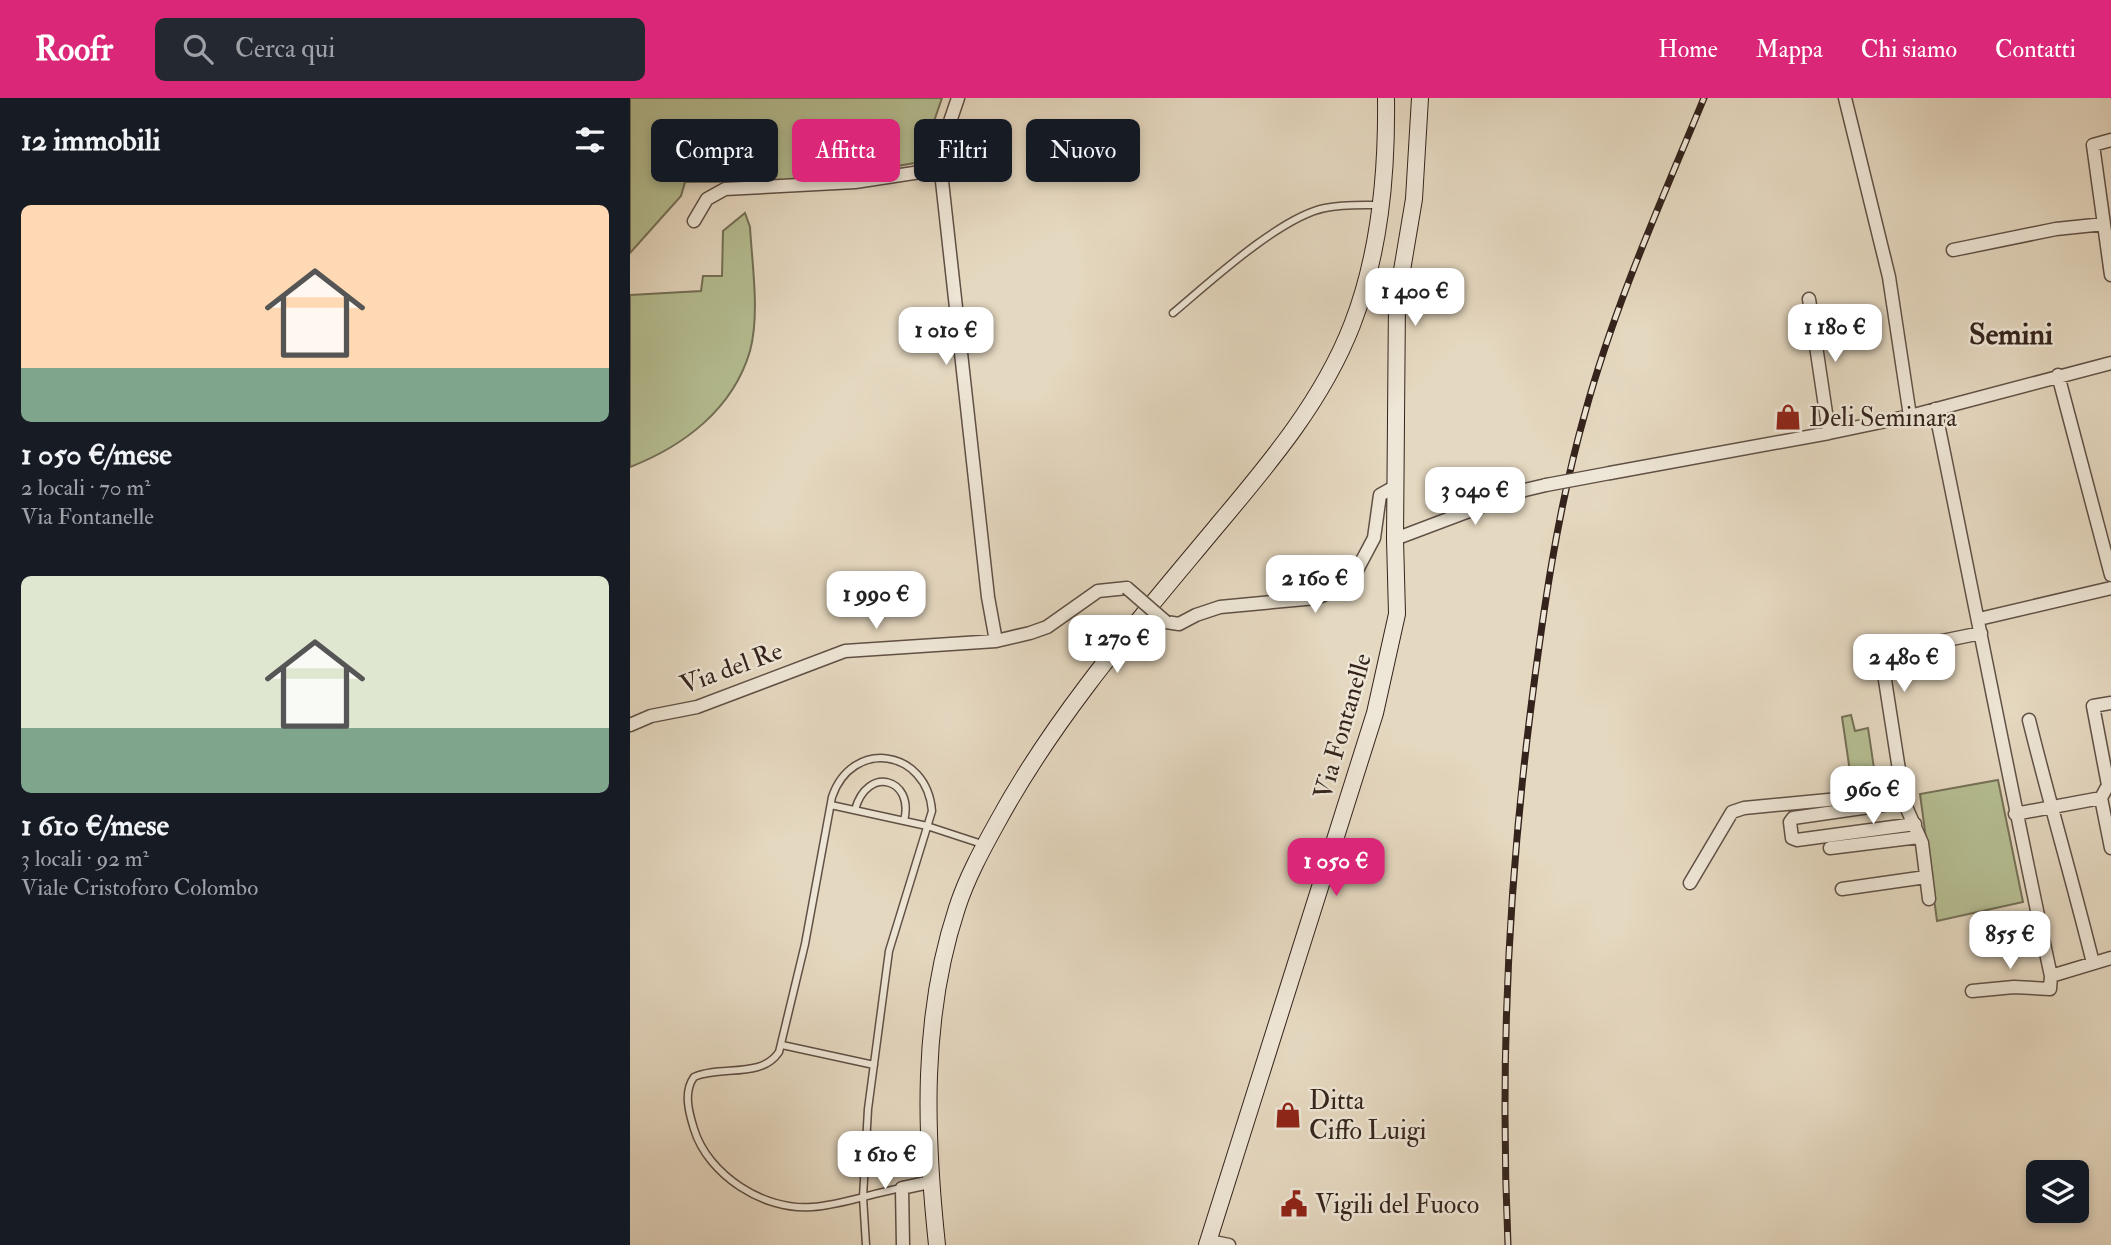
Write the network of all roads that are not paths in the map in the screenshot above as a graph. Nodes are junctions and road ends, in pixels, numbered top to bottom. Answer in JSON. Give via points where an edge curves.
{"nodes":[{"id":1,"x":958,"y":98,"type":"edge"},
{"id":2,"x":1387,"y":98,"type":"edge"},
{"id":3,"x":1398,"y":98,"type":"edge"},
{"id":4,"x":1418,"y":98,"type":"edge"},
{"id":5,"x":1845,"y":98,"type":"edge"},
{"id":6,"x":951,"y":119,"type":"edge"},
{"id":7,"x":2111,"y":140,"type":"edge"},
{"id":8,"x":1387,"y":151,"type":"junction"},
{"id":9,"x":914,"y":173,"type":"edge"},
{"id":10,"x":941,"y":182,"type":"edge"},
{"id":11,"x":1381,"y":205,"type":"junction"},
{"id":12,"x":694,"y":221,"type":"dead end"},
{"id":13,"x":2104,"y":224,"type":"junction"},
{"id":14,"x":1953,"y":250,"type":"dead end"},
{"id":15,"x":2111,"y":275,"type":"edge"},
{"id":16,"x":1809,"y":299,"type":"dead end"},
{"id":17,"x":1173,"y":313,"type":"dead end"},
{"id":18,"x":2111,"y":363,"type":"edge"},
{"id":19,"x":2058,"y":375,"type":"junction"},
{"id":20,"x":1935,"y":409,"type":"junction"},
{"id":21,"x":1909,"y":416,"type":"junction"},
{"id":22,"x":1829,"y":433,"type":"junction"},
{"id":23,"x":1396,"y":486,"type":"junction"},
{"id":24,"x":1395,"y":539,"type":"junction"},
{"id":25,"x":2111,"y":575,"type":"edge"},
{"id":26,"x":2111,"y":588,"type":"edge"},
{"id":27,"x":1979,"y":619,"type":"junction"},
{"id":28,"x":1981,"y":633,"type":"junction"},
{"id":29,"x":996,"y":641,"type":"junction"},
{"id":30,"x":2111,"y":702,"type":"edge"},
{"id":31,"x":2029,"y":720,"type":"dead end"},
{"id":32,"x":630,"y":724,"type":"edge"},
{"id":33,"x":2110,"y":785,"type":"edge"},
{"id":34,"x":2101,"y":798,"type":"junction"},
{"id":35,"x":1904,"y":802,"type":"junction"},
{"id":36,"x":831,"y":805,"type":"junction"},
{"id":37,"x":2051,"y":807,"type":"junction"},
{"id":38,"x":1850,"y":809,"type":"junction"},
{"id":39,"x":855,"y":810,"type":"junction"},
{"id":40,"x":2015,"y":814,"type":"junction"},
{"id":41,"x":904,"y":821,"type":"junction"},
{"id":42,"x":927,"y":826,"type":"junction"},
{"id":43,"x":1917,"y":831,"type":"junction"},
{"id":44,"x":985,"y":845,"type":"junction"},
{"id":45,"x":1830,"y":848,"type":"dead end"},
{"id":46,"x":2111,"y":848,"type":"edge"},
{"id":47,"x":1926,"y":877,"type":"junction"},
{"id":48,"x":1690,"y":883,"type":"dead end"},
{"id":49,"x":1842,"y":889,"type":"dead end"},
{"id":50,"x":1929,"y":899,"type":"dead end"},
{"id":51,"x":2111,"y":958,"type":"edge"},
{"id":52,"x":2092,"y":963,"type":"junction"},
{"id":53,"x":2050,"y":982,"type":"junction"},
{"id":54,"x":1972,"y":990,"type":"dead end"},
{"id":55,"x":782,"y":1045,"type":"junction"},
{"id":56,"x":874,"y":1065,"type":"junction"},
{"id":57,"x":930,"y":1182,"type":"junction"},
{"id":58,"x":902,"y":1188,"type":"junction"},
{"id":59,"x":863,"y":1197,"type":"junction"},
{"id":60,"x":1208,"y":1243,"type":"edge"},
{"id":61,"x":866,"y":1245,"type":"edge"},
{"id":62,"x":902,"y":1245,"type":"edge"},
{"id":63,"x":937,"y":1245,"type":"edge"},
{"id":64,"x":1229,"y":1245,"type":"edge"}],
"edges":[{"from":1,"to":6,"type":"street"},
{"from":2,"to":8,"type":"main road"},
{"from":3,"to":8,"type":"main road"},
{"from":4,"to":23,"type":"main road","name":"Via Fontanelle","via":[[1414,199],[1397,300]]},
{"from":5,"to":21,"type":"street","via":[[1889,277]]},
{"from":7,"to":13,"type":"street","via":[[2093,145]]},
{"from":8,"to":11,"type":"main road"},
{"from":9,"to":12,"type":"street","via":[[855,182],[725,189],[707,199]]},
{"from":10,"to":29,"type":"street"},
{"from":11,"to":17,"type":"lane","via":[[1322,208],[1295,219]]},
{"from":11,"to":44,"type":"main road","via":[[1374,252],[1352,325],[1305,414],[1057,725]]},
{"from":13,"to":14,"type":"street"},
{"from":13,"to":15,"type":"street"},
{"from":16,"to":22,"type":"street"},
{"from":18,"to":19,"type":"street"},
{"from":19,"to":20,"type":"street"},
{"from":19,"to":25,"type":"street"},
{"from":20,"to":21,"type":"street"},
{"from":20,"to":27,"type":"street"},
{"from":21,"to":22,"type":"street"},
{"from":22,"to":24,"type":"street","bridge":true,"via":[[1545,485]]},
{"from":23,"to":24,"type":"main road","name":"Via Fontanelle"},
{"from":23,"to":29,"type":"street","name":"Via del Re","bridge":true,"via":[[1380,495],[1374,538],[1356,572],[1340,588],[1316,598],[1220,607],[1178,624],[1166,622],[1127,588],[1098,591],[1047,627]]},
{"from":24,"to":60,"type":"main road","name":"Via Fontanelle","via":[[1397,614],[1375,713]]},
{"from":26,"to":27,"type":"street"},
{"from":27,"to":28,"type":"street"},
{"from":28,"to":35,"type":"street","via":[[1908,648],[1888,670],[1885,680]]},
{"from":28,"to":40,"type":"street"},
{"from":29,"to":32,"type":"street","name":"Via del Re","via":[[845,651],[697,707]]},
{"from":30,"to":33,"type":"street","via":[[2093,706]]},
{"from":31,"to":37,"type":"street"},
{"from":33,"to":34,"type":"street"},
{"from":34,"to":37,"type":"street"},
{"from":34,"to":46,"type":"street"},
{"from":35,"to":38,"type":"street"},
{"from":35,"to":43,"type":"street"},
{"from":36,"to":39,"type":"lane"},
{"from":36,"to":42,"type":"lane","via":[[840,779],[855,765],[873,758],[893,759],[925,782],[932,811]]},
{"from":36,"to":55,"type":"lane"},
{"from":37,"to":40,"type":"street"},
{"from":37,"to":52,"type":"street"},
{"from":38,"to":43,"type":"street","via":[[1793,818],[1793,838]]},
{"from":38,"to":48,"type":"street","via":[[1849,797],[1732,812]]},
{"from":39,"to":41,"type":"lane"},
{"from":39,"to":41,"type":"lane","via":[[866,787],[890,783],[905,799]]},
{"from":40,"to":53,"type":"street"},
{"from":41,"to":42,"type":"lane"},
{"from":42,"to":44,"type":"lane"},
{"from":42,"to":56,"type":"lane","via":[[890,951]]},
{"from":43,"to":45,"type":"street"},
{"from":43,"to":47,"type":"street"},
{"from":44,"to":57,"type":"main road","via":[[958,905],[933,1017],[927,1094]]},
{"from":47,"to":49,"type":"street"},
{"from":47,"to":50,"type":"street"},
{"from":51,"to":52,"type":"street"},
{"from":52,"to":53,"type":"street"},
{"from":53,"to":54,"type":"street"},
{"from":55,"to":56,"type":"lane"},
{"from":55,"to":59,"type":"lane","via":[[775,1059],[762,1067],[695,1077],[688,1104],[701,1145],[724,1175],[775,1203],[810,1208]]},
{"from":56,"to":59,"type":"lane"},
{"from":57,"to":58,"type":"street"},
{"from":57,"to":63,"type":"main road"},
{"from":58,"to":59,"type":"lane"},
{"from":58,"to":62,"type":"street"},
{"from":59,"to":61,"type":"lane"},
{"from":60,"to":64,"type":"street"}]}
